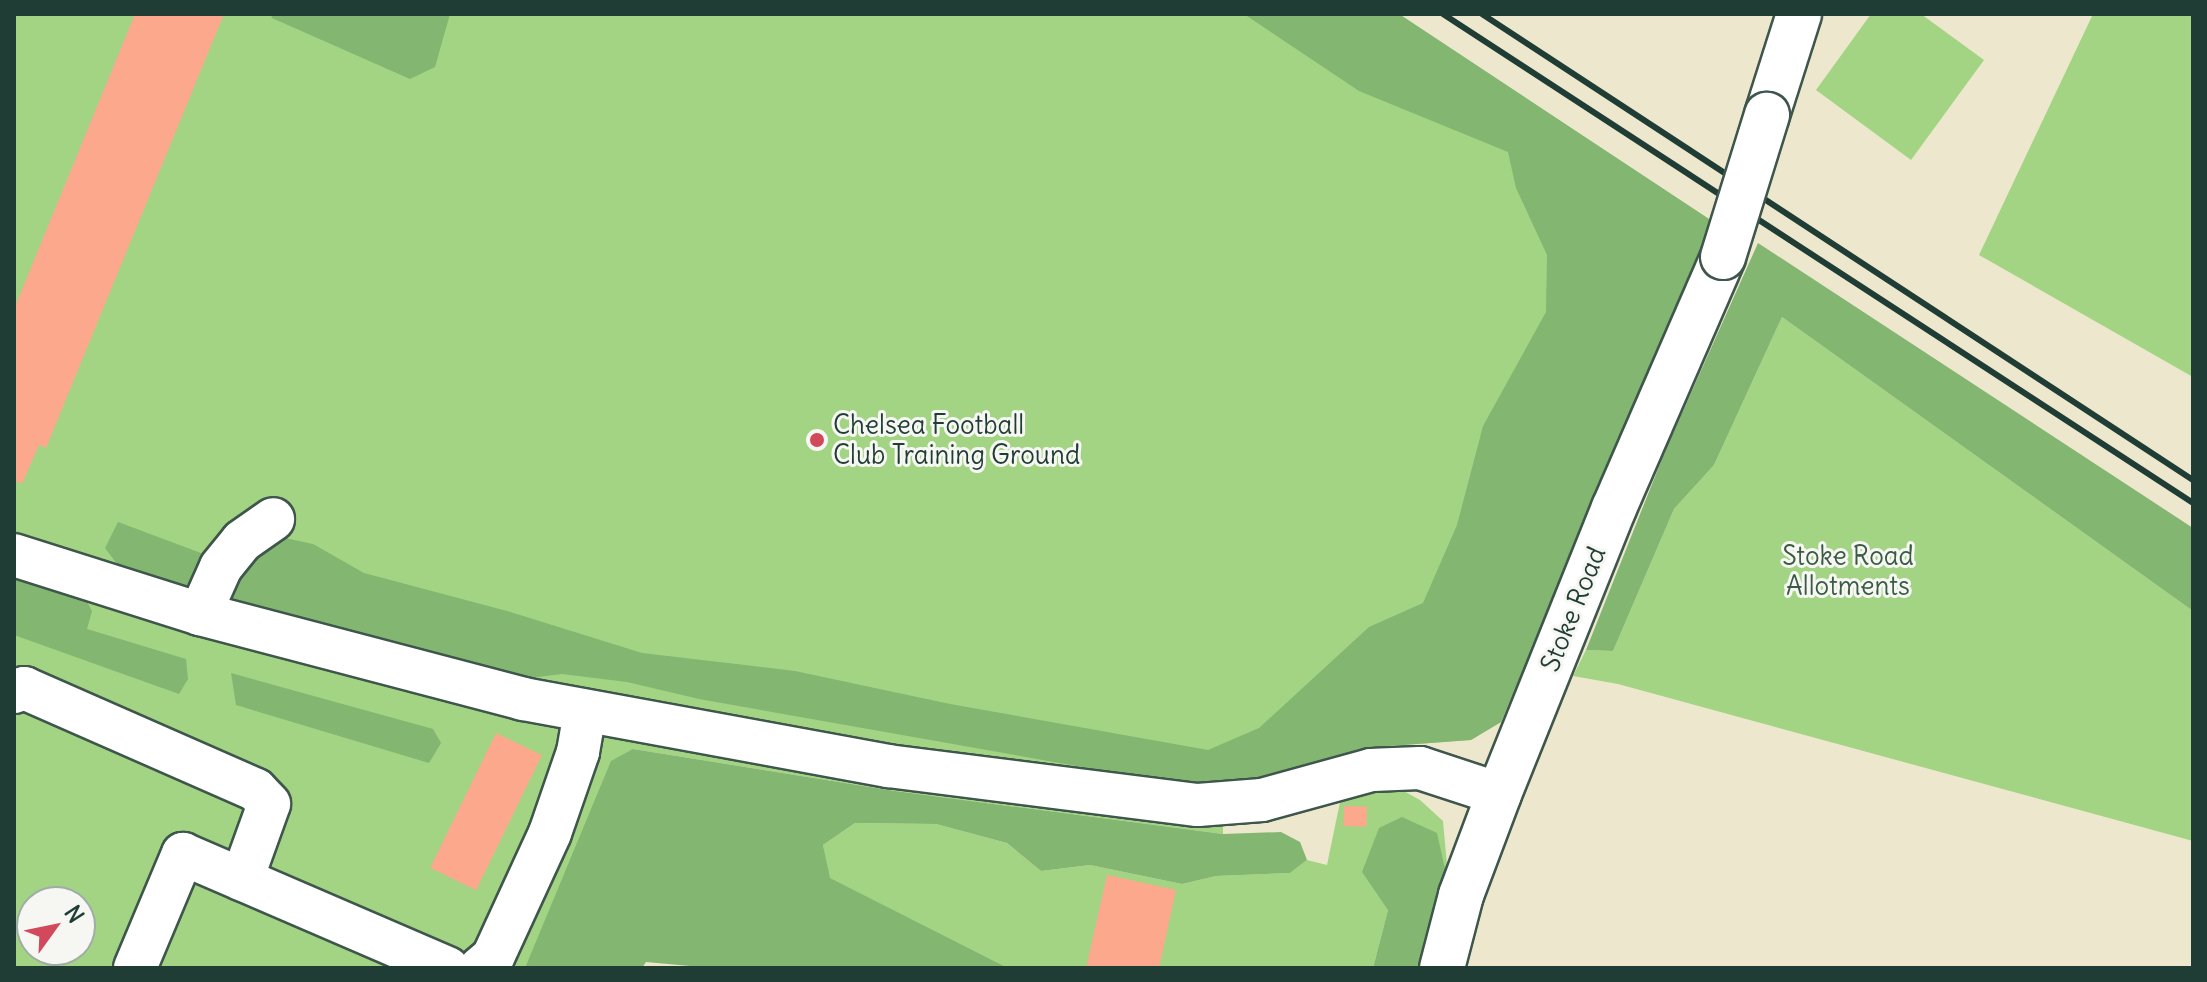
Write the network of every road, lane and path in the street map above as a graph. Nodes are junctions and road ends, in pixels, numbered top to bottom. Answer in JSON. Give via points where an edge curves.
{"nodes":[{"id":1,"x":1799,"y":14,"type":"edge"},
{"id":2,"x":273,"y":519,"type":"dead end"},
{"id":3,"x":14,"y":555,"type":"edge"},
{"id":4,"x":200,"y":614,"type":"junction"},
{"id":5,"x":14,"y":692,"type":"edge"},
{"id":6,"x":585,"y":712,"type":"junction"},
{"id":7,"x":1499,"y":794,"type":"junction"},
{"id":8,"x":242,"y":879,"type":"junction"},
{"id":9,"x":487,"y":964,"type":"edge"},
{"id":10,"x":135,"y":968,"type":"edge"},
{"id":11,"x":448,"y":968,"type":"edge"},
{"id":12,"x":1442,"y":968,"type":"edge"}],
"edges":[{"from":1,"to":7,"type":"main road","name":"Stoke Road","bridge":true,"via":[[1723,257]]},
{"from":2,"to":4,"type":"lane","via":[[242,541],[221,567]]},
{"from":3,"to":4,"type":"lane"},
{"from":4,"to":6,"type":"lane"},
{"from":5,"to":8,"type":"lane","via":[[24,688],[256,790],[269,804]]},
{"from":6,"to":7,"type":"lane","via":[[888,766],[1198,805],[1262,800],[1371,770],[1420,768]]},
{"from":6,"to":9,"type":"lane","via":[[578,752],[550,833]]},
{"from":7,"to":12,"type":"main road","name":"Stoke Road","via":[[1461,895]]},
{"from":8,"to":10,"type":"lane","via":[[183,854]]},
{"from":8,"to":11,"type":"lane"}]}
